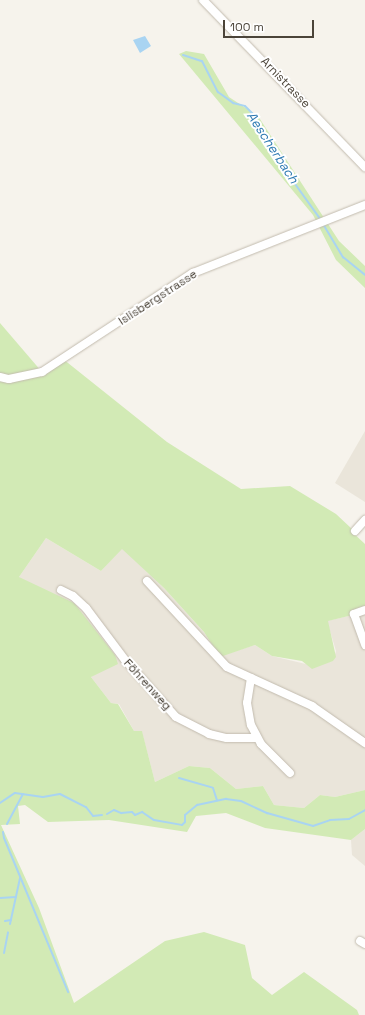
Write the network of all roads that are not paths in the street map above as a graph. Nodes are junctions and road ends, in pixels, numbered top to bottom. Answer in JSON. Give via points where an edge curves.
{"nodes":[{"id":1,"x":203,"y":0,"type":"edge"},
{"id":2,"x":365,"y":167,"type":"edge"},
{"id":3,"x":365,"y":205,"type":"edge"},
{"id":4,"x":0,"y":377,"type":"edge"},
{"id":5,"x":365,"y":520,"type":"edge"},
{"id":6,"x":355,"y":531,"type":"dead end"},
{"id":7,"x":147,"y":581,"type":"dead end"},
{"id":8,"x":61,"y":590,"type":"dead end"},
{"id":9,"x":365,"y":610,"type":"edge"},
{"id":10,"x":365,"y":645,"type":"edge"},
{"id":11,"x":250,"y":678,"type":"junction"},
{"id":12,"x":257,"y":738,"type":"junction"},
{"id":13,"x":365,"y":743,"type":"edge"},
{"id":14,"x":290,"y":773,"type":"dead end"}],
"edges":[{"from":1,"to":2,"type":"street","name":"Arnistrasse"},
{"from":3,"to":4,"type":"street","name":"Islisbergstrasse","via":[[193,273],[42,372],[9,379]]},
{"from":5,"to":6,"type":"street"},
{"from":7,"to":11,"type":"street","via":[[227,667]]},
{"from":8,"to":12,"type":"street","name":"Föhrenweg","via":[[73,596],[86,608],[125,660],[176,717],[209,734],[227,738]]},
{"from":9,"to":10,"type":"street","via":[[354,614]]},
{"from":11,"to":12,"type":"street","via":[[247,703],[251,725]]},
{"from":11,"to":13,"type":"street","via":[[312,706]]},
{"from":12,"to":14,"type":"street"}]}
